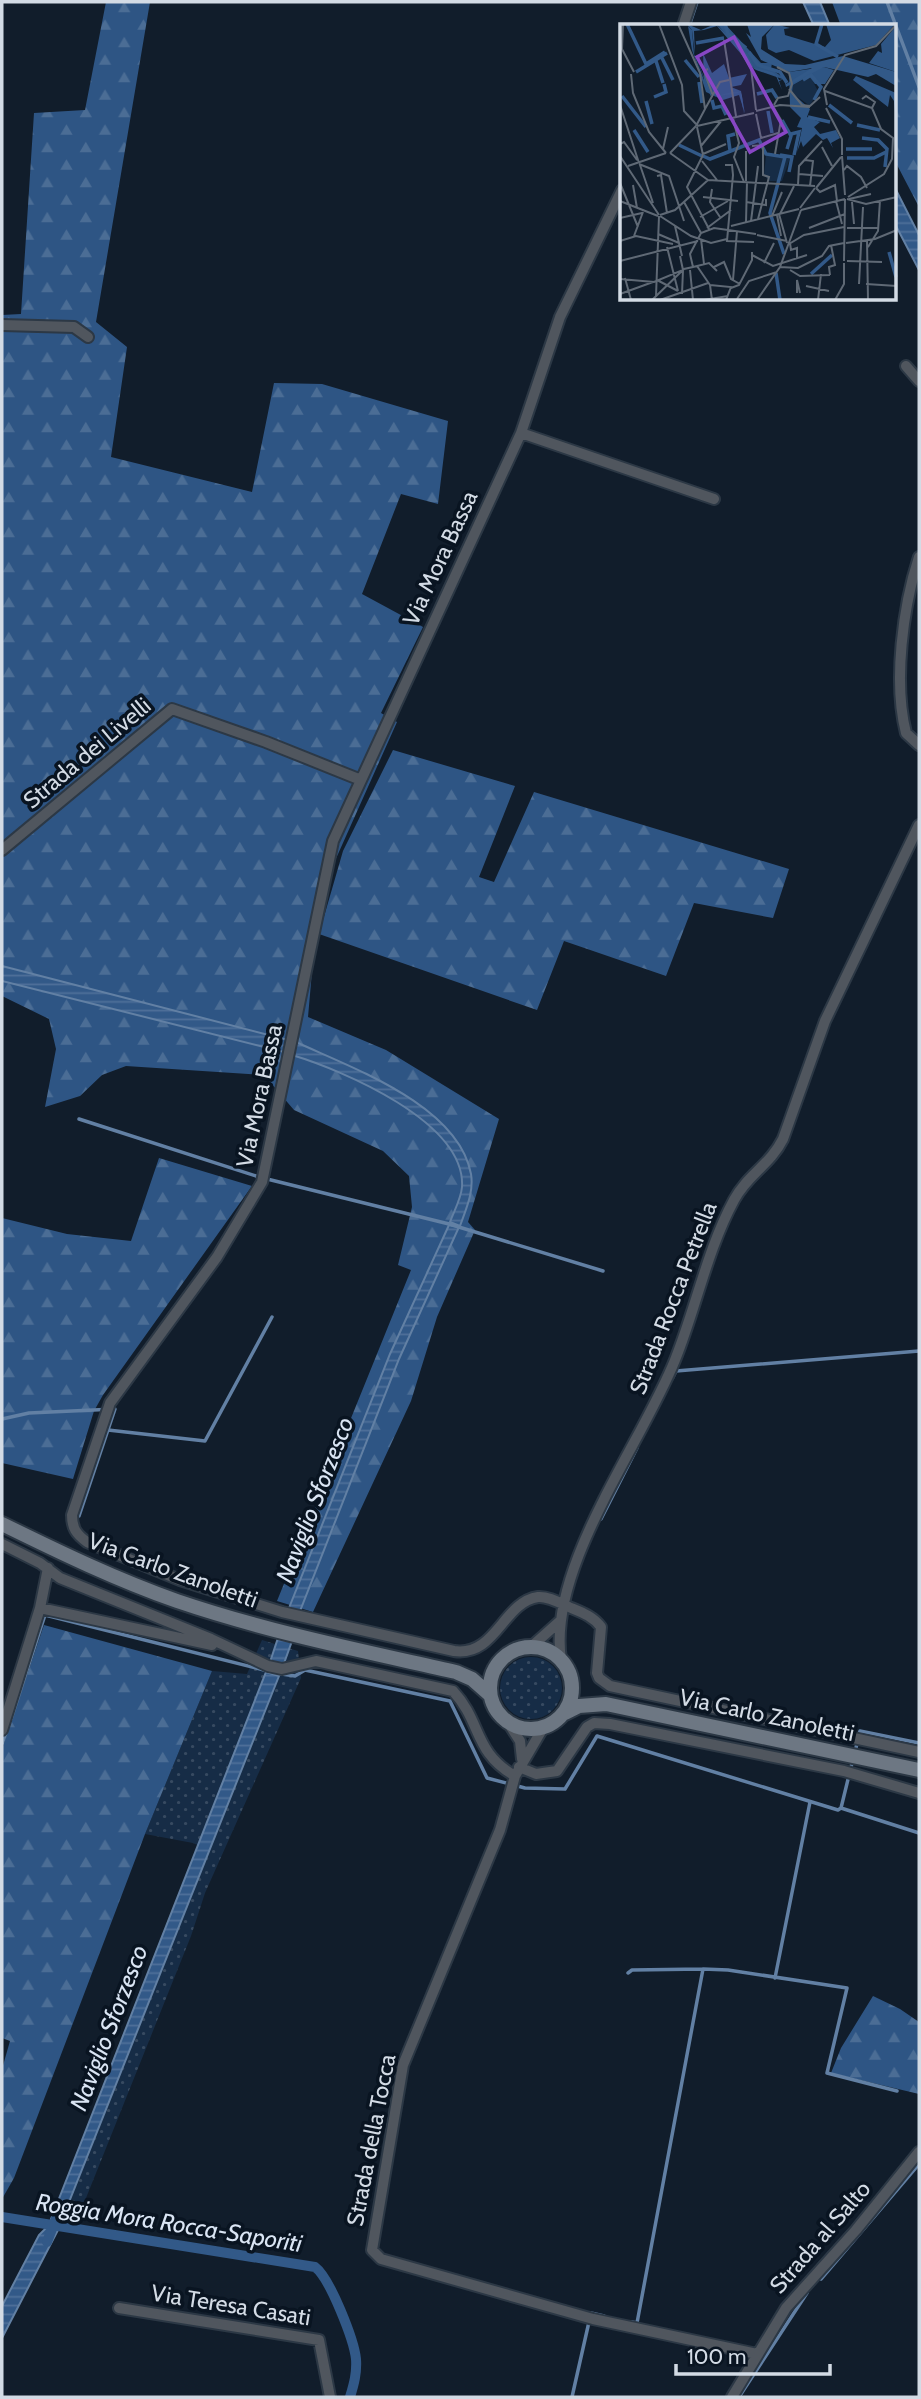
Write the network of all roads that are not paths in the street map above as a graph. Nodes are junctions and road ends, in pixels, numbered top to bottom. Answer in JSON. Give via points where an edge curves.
{"nodes":[{"id":1,"x":691,"y":2,"type":"edge"},
{"id":2,"x":684,"y":24,"type":"edge"},
{"id":3,"x":620,"y":194,"type":"edge"},
{"id":4,"x":2,"y":325,"type":"edge"},
{"id":5,"x":88,"y":337,"type":"dead end"},
{"id":6,"x":906,"y":366,"type":"dead end"},
{"id":7,"x":919,"y":381,"type":"edge"},
{"id":8,"x":521,"y":433,"type":"junction"},
{"id":9,"x":714,"y":499,"type":"dead end"},
{"id":10,"x":919,"y":557,"type":"edge"},
{"id":11,"x":919,"y":745,"type":"edge"},
{"id":12,"x":361,"y":780,"type":"junction"},
{"id":13,"x":919,"y":825,"type":"edge"},
{"id":14,"x":2,"y":850,"type":"edge"},
{"id":15,"x":2,"y":1524,"type":"edge"},
{"id":16,"x":2,"y":1544,"type":"edge"},
{"id":17,"x":48,"y":1568,"type":"junction"},
{"id":18,"x":564,"y":1605,"type":"junction"},
{"id":19,"x":40,"y":1608,"type":"junction"},
{"id":20,"x":562,"y":1617,"type":"junction"},
{"id":21,"x":531,"y":1647,"type":"junction"},
{"id":22,"x":232,"y":1649,"type":"junction"},
{"id":23,"x":561,"y":1660,"type":"junction"},
{"id":24,"x":498,"y":1663,"type":"junction"},
{"id":25,"x":456,"y":1672,"type":"junction"},
{"id":26,"x":571,"y":1680,"type":"junction"},
{"id":27,"x":489,"y":1694,"type":"junction"},
{"id":28,"x":606,"y":1703,"type":"junction"},
{"id":29,"x":565,"y":1713,"type":"junction"},
{"id":30,"x":509,"y":1724,"type":"junction"},
{"id":31,"x":542,"y":1728,"type":"junction"},
{"id":32,"x":2,"y":1730,"type":"edge"},
{"id":33,"x":919,"y":1752,"type":"edge"},
{"id":34,"x":919,"y":1770,"type":"edge"},
{"id":35,"x":516,"y":1775,"type":"junction"},
{"id":36,"x":919,"y":1793,"type":"edge"},
{"id":37,"x":919,"y":2151,"type":"edge"},
{"id":38,"x":119,"y":2308,"type":"dead end"},
{"id":39,"x":757,"y":2354,"type":"junction"},
{"id":40,"x":330,"y":2397,"type":"edge"},
{"id":41,"x":732,"y":2397,"type":"edge"}],
"edges":[{"from":1,"to":2,"type":"street"},
{"from":3,"to":8,"type":"street","name":"Via Mora Bassa","via":[[560,317]]},
{"from":4,"to":5,"type":"street","via":[[74,327]]},
{"from":6,"to":7,"type":"street"},
{"from":8,"to":9,"type":"street"},
{"from":8,"to":12,"type":"street","name":"Via Mora Bassa"},
{"from":10,"to":11,"type":"street","via":[[899,685],[906,733]]},
{"from":12,"to":14,"type":"street","name":"Strada dei Livelli","via":[[172,709]]},
{"from":12,"to":18,"type":"street","name":"Via Mora Bassa","via":[[333,841],[264,1177],[217,1257],[109,1409],[72,1525],[87,1542],[180,1580],[282,1612],[467,1653],[478,1649],[524,1604],[538,1597]]},
{"from":13,"to":18,"type":"street","name":"Strada Rocca Petrella","via":[[825,1021],[779,1148],[746,1180],[726,1217],[676,1359],[592,1524]]},
{"from":15,"to":25,"type":"main road","name":"Via Carlo Zanoletti","via":[[142,1587],[301,1637]]},
{"from":16,"to":17,"type":"street"},
{"from":17,"to":19,"type":"street"},
{"from":17,"to":22,"type":"street","via":[[60,1578]]},
{"from":18,"to":20,"type":"street"},
{"from":18,"to":33,"type":"street","via":[[593,1618],[601,1627],[597,1673],[610,1686]]},
{"from":19,"to":22,"type":"street"},
{"from":19,"to":32,"type":"street"},
{"from":20,"to":21,"type":"street","via":[[556,1628]]},
{"from":20,"to":23,"type":"street"},
{"from":21,"to":23,"type":"main road"},
{"from":21,"to":24,"type":"main road","via":[[513,1651]]},
{"from":22,"to":35,"type":"street","via":[[282,1669],[316,1661],[453,1691],[494,1763]]},
{"from":23,"to":26,"type":"main road"},
{"from":24,"to":25,"type":"main road","name":"Via Carlo Zanoletti"},
{"from":24,"to":27,"type":"main road"},
{"from":25,"to":27,"type":"main road","name":"Via Carlo Zanoletti"},
{"from":26,"to":28,"type":"main road","name":"Via Carlo Zanoletti"},
{"from":26,"to":29,"type":"main road"},
{"from":27,"to":30,"type":"main road"},
{"from":28,"to":29,"type":"main road","name":"Via Carlo Zanoletti"},
{"from":28,"to":34,"type":"main road","name":"Via Carlo Zanoletti"},
{"from":29,"to":31,"type":"main road"},
{"from":30,"to":31,"type":"main road"},
{"from":30,"to":35,"type":"street","via":[[520,1741]]},
{"from":31,"to":35,"type":"street"},
{"from":35,"to":36,"type":"street","via":[[556,1771],[594,1723],[849,1772]]},
{"from":35,"to":39,"type":"street","name":"Strada della Tocca","via":[[500,1830],[403,2065],[373,2250],[381,2259],[590,2318]]},
{"from":37,"to":39,"type":"street","name":"Strada al Salto","via":[[856,2230],[805,2284]]},
{"from":38,"to":40,"type":"street","name":"Via Teresa Casati","via":[[319,2340]]},
{"from":39,"to":41,"type":"street"}]}
